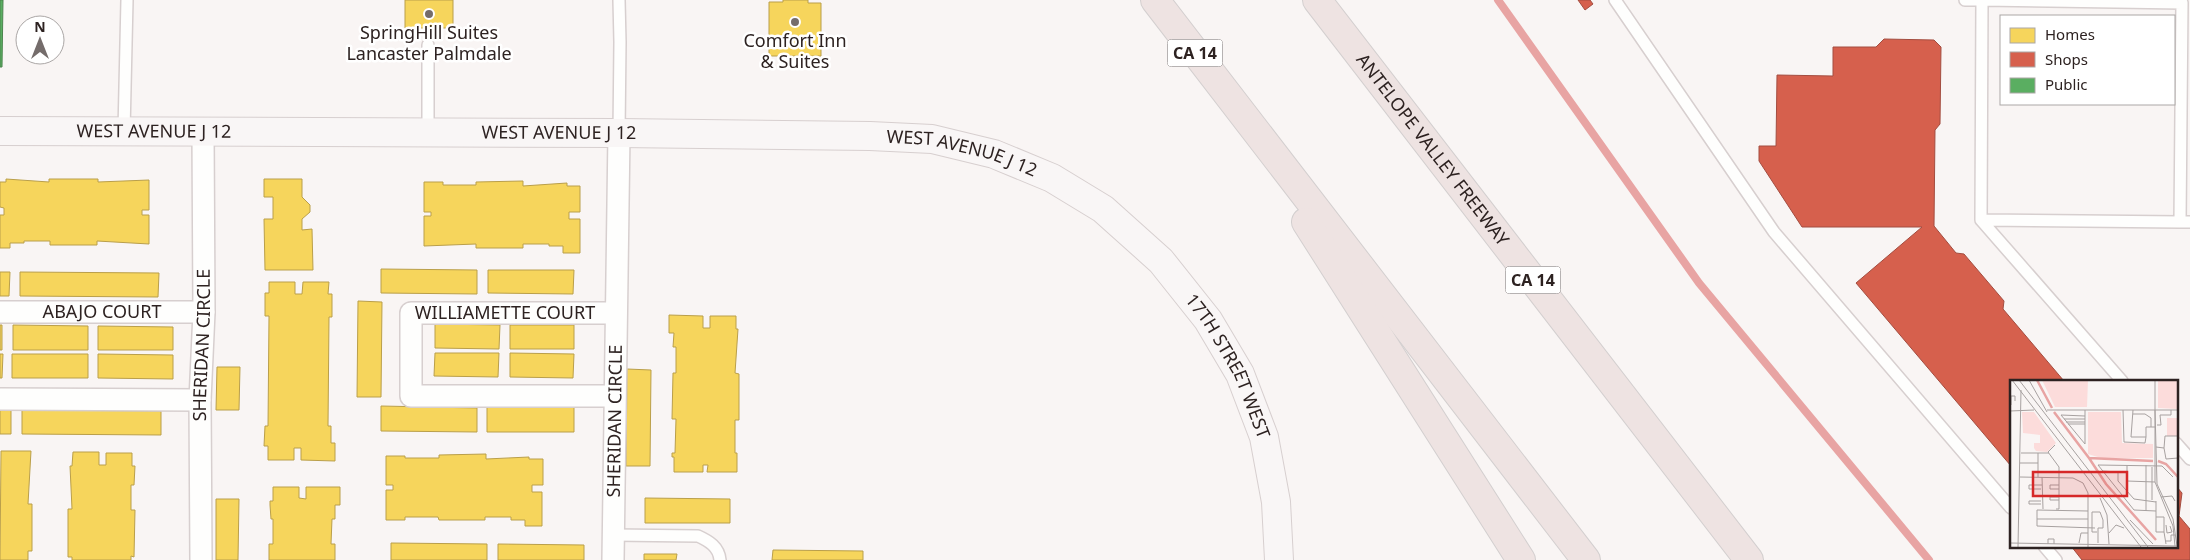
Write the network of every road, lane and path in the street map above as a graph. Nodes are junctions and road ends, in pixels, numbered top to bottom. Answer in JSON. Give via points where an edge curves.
{"nodes":[{"id":1,"x":127,"y":0,"type":"edge"},
{"id":2,"x":619,"y":0,"type":"edge"},
{"id":3,"x":1155,"y":0,"type":"edge"},
{"id":4,"x":1317,"y":0,"type":"edge"},
{"id":5,"x":1615,"y":0,"type":"edge"},
{"id":6,"x":1966,"y":0,"type":"edge"},
{"id":7,"x":1982,"y":0,"type":"edge"},
{"id":8,"x":2182,"y":1,"type":"edge"},
{"id":9,"x":428,"y":45,"type":"dead end"},
{"id":10,"x":1235,"y":106,"type":"junction"},
{"id":11,"x":0,"y":131,"type":"edge"},
{"id":12,"x":124,"y":131,"type":"junction"},
{"id":13,"x":203,"y":131,"type":"junction"},
{"id":14,"x":428,"y":132,"type":"junction"},
{"id":15,"x":619,"y":133,"type":"junction"},
{"id":16,"x":1103,"y":209,"type":"joint"},
{"id":17,"x":1981,"y":220,"type":"junction"},
{"id":18,"x":2185,"y":222,"type":"edge"},
{"id":19,"x":0,"y":312,"type":"edge"},
{"id":20,"x":204,"y":312,"type":"junction"},
{"id":21,"x":615,"y":313,"type":"junction"},
{"id":22,"x":2121,"y":380,"type":"edge"},
{"id":23,"x":614,"y":396,"type":"junction"},
{"id":24,"x":0,"y":399,"type":"edge"},
{"id":25,"x":200,"y":400,"type":"junction"},
{"id":26,"x":2178,"y":445,"type":"edge"},
{"id":27,"x":2190,"y":458,"type":"edge"},
{"id":28,"x":2010,"y":507,"type":"edge"},
{"id":29,"x":613,"y":535,"type":"junction"},
{"id":30,"x":2046,"y":548,"type":"edge"},
{"id":31,"x":202,"y":560,"type":"edge"},
{"id":32,"x":613,"y":560,"type":"edge"},
{"id":33,"x":720,"y":560,"type":"edge"},
{"id":34,"x":1280,"y":560,"type":"edge"},
{"id":35,"x":1521,"y":560,"type":"edge"},
{"id":36,"x":1586,"y":560,"type":"edge"},
{"id":37,"x":1749,"y":560,"type":"edge"},
{"id":38,"x":2056,"y":560,"type":"edge"}],
"edges":[{"from":1,"to":12,"type":"lane"},
{"from":2,"to":15,"type":"lane"},
{"from":3,"to":10,"type":"highway","number":"CA 14"},
{"from":4,"to":37,"type":"highway","name":"ANTELOPE VALLEY FREEWAY","number":"CA 14"},
{"from":5,"to":28,"type":"lane","via":[[1774,232]]},
{"from":6,"to":7,"type":"lane"},
{"from":7,"to":8,"type":"lane"},
{"from":7,"to":17,"type":"lane"},
{"from":8,"to":18,"type":"lane"},
{"from":9,"to":14,"type":"lane"},
{"from":10,"to":35,"type":"highway","via":[[1332,265]]},
{"from":10,"to":36,"type":"highway","number":"CA 14"},
{"from":11,"to":12,"type":"street","name":"WEST AVENUE J 12"},
{"from":12,"to":13,"type":"street","name":"WEST AVENUE J 12"},
{"from":13,"to":14,"type":"street","name":"WEST AVENUE J 12"},
{"from":13,"to":20,"type":"street","name":"SHERIDAN CIRCLE"},
{"from":14,"to":15,"type":"street","name":"WEST AVENUE J 12"},
{"from":15,"to":16,"type":"street","name":"WEST AVENUE J 12","via":[[932,139],[994,154],[1052,178]]},
{"from":15,"to":21,"type":"street","name":"SHERIDAN CIRCLE"},
{"from":16,"to":34,"type":"street","name":"17TH STREET WEST","via":[[1161,261],[1208,320],[1240,374],[1264,437],[1276,502]]},
{"from":17,"to":18,"type":"lane"},
{"from":17,"to":22,"type":"lane"},
{"from":19,"to":20,"type":"street","name":"ABAJO COURT"},
{"from":20,"to":25,"type":"street","name":"SHERIDAN CIRCLE"},
{"from":21,"to":23,"type":"street","name":"SHERIDAN CIRCLE"},
{"from":21,"to":23,"type":"street","name":"WILLIAMETTE COURT","via":[[411,313],[411,396]]},
{"from":23,"to":29,"type":"street","name":"SHERIDAN CIRCLE"},
{"from":24,"to":25,"type":"street"},
{"from":25,"to":31,"type":"street","name":"SHERIDAN CIRCLE"},
{"from":26,"to":27,"type":"lane"},
{"from":29,"to":32,"type":"street","name":"SHERIDAN CIRCLE"},
{"from":29,"to":33,"type":"lane","via":[[698,536],[710,541]]},
{"from":30,"to":38,"type":"lane"}]}
